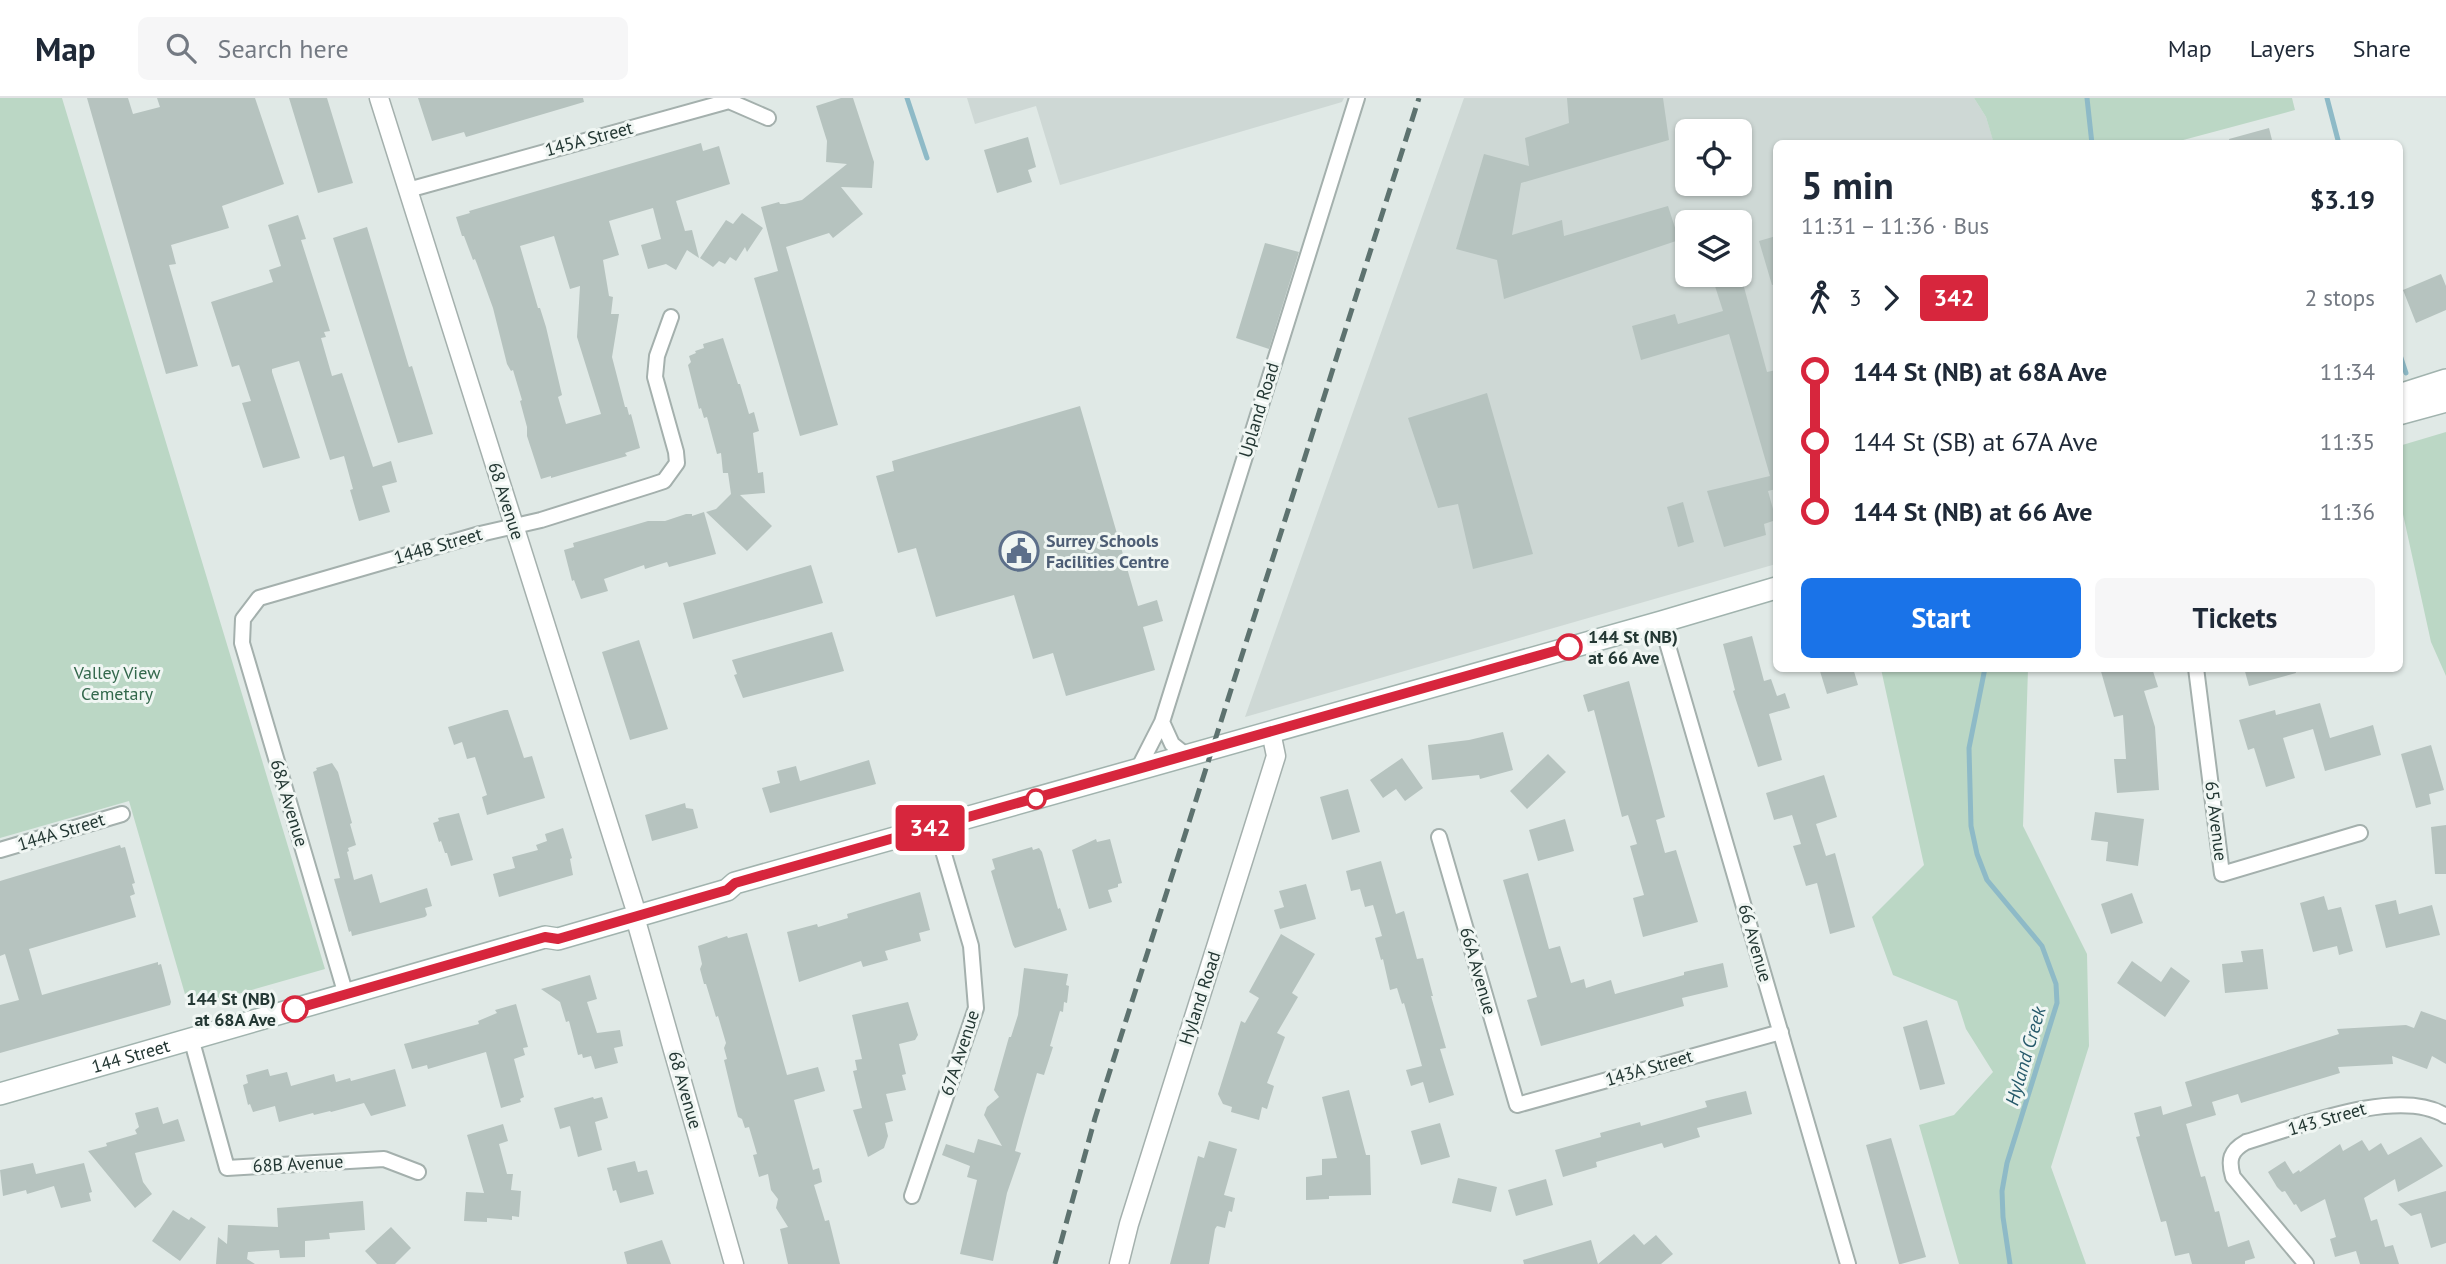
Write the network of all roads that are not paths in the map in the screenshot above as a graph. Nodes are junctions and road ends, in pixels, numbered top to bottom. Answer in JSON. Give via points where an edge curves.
{"nodes":[{"id":1,"x":379,"y":98,"type":"edge"},
{"id":2,"x":1357,"y":98,"type":"edge"},
{"id":3,"x":768,"y":118,"type":"dead end"},
{"id":4,"x":408,"y":190,"type":"junction"},
{"id":5,"x":671,"y":317,"type":"dead end"},
{"id":6,"x":2446,"y":380,"type":"edge"},
{"id":7,"x":2403,"y":394,"type":"edge"},
{"id":8,"x":2446,"y":401,"type":"edge"},
{"id":9,"x":2403,"y":413,"type":"edge"},
{"id":10,"x":514,"y":526,"type":"junction"},
{"id":11,"x":1773,"y":588,"type":"edge"},
{"id":12,"x":247,"y":611,"type":"joint"},
{"id":13,"x":1661,"y":622,"type":"junction"},
{"id":14,"x":2197,"y":672,"type":"edge"},
{"id":15,"x":1162,"y":722,"type":"junction"},
{"id":16,"x":1271,"y":732,"type":"junction"},
{"id":17,"x":1187,"y":756,"type":"junction"},
{"id":18,"x":1137,"y":771,"type":"junction"},
{"id":19,"x":122,"y":814,"type":"dead end"},
{"id":20,"x":936,"y":827,"type":"junction"},
{"id":21,"x":2360,"y":833,"type":"dead end"},
{"id":22,"x":1439,"y":837,"type":"dead end"},
{"id":23,"x":0,"y":850,"type":"edge"},
{"id":24,"x":634,"y":911,"type":"junction"},
{"id":25,"x":346,"y":995,"type":"junction"},
{"id":26,"x":1781,"y":1032,"type":"junction"},
{"id":27,"x":191,"y":1038,"type":"junction"},
{"id":28,"x":0,"y":1094,"type":"edge"},
{"id":29,"x":1517,"y":1105,"type":"joint"},
{"id":30,"x":2446,"y":1116,"type":"edge"},
{"id":31,"x":418,"y":1172,"type":"dead end"},
{"id":32,"x":912,"y":1196,"type":"dead end"},
{"id":33,"x":734,"y":1264,"type":"edge"},
{"id":34,"x":1119,"y":1264,"type":"edge"},
{"id":35,"x":1848,"y":1264,"type":"edge"},
{"id":36,"x":2306,"y":1264,"type":"edge"}],
"edges":[{"from":1,"to":4,"type":"street","name":"68 Avenue"},
{"from":2,"to":15,"type":"street","name":"Upland Road"},
{"from":3,"to":4,"type":"street","name":"145A Street","via":[[729,101]]},
{"from":4,"to":10,"type":"street","name":"68 Avenue"},
{"from":5,"to":10,"type":"street","name":"144B Street","via":[[655,377],[676,452],[672,473],[664,481]]},
{"from":6,"to":7,"type":"main road"},
{"from":8,"to":9,"type":"main road"},
{"from":10,"to":12,"type":"street","name":"144B Street","via":[[259,598]]},
{"from":10,"to":24,"type":"street","name":"68 Avenue"},
{"from":11,"to":13,"type":"main road","name":"144 Street"},
{"from":12,"to":25,"type":"street","name":"68A Avenue","via":[[242,643]]},
{"from":13,"to":16,"type":"main road","name":"144 Street"},
{"from":13,"to":26,"type":"street","name":"66 Avenue"},
{"from":14,"to":21,"type":"street","name":"65 Avenue","via":[[2222,874]]},
{"from":15,"to":17,"type":"street","via":[[1172,744]]},
{"from":15,"to":18,"type":"street","name":"Upland Road"},
{"from":16,"to":17,"type":"main road","name":"144 Street"},
{"from":16,"to":34,"type":"street","name":"Hyland Road","via":[[1276,756]]},
{"from":17,"to":18,"type":"main road","name":"144 Street"},
{"from":18,"to":20,"type":"main road","name":"144 Street"},
{"from":19,"to":23,"type":"street","name":"144A Street"},
{"from":20,"to":24,"type":"main road","name":"144 Street","via":[[735,883],[727,890]]},
{"from":20,"to":32,"type":"street","name":"67A Avenue","via":[[971,946],[976,1008]]},
{"from":22,"to":29,"type":"street","name":"66A Avenue"},
{"from":24,"to":25,"type":"main road","name":"144 Street","via":[[558,939],[545,937]]},
{"from":24,"to":33,"type":"street","name":"68 Avenue"},
{"from":25,"to":27,"type":"main road","name":"144 Street"},
{"from":26,"to":29,"type":"street","name":"143A Street"},
{"from":26,"to":35,"type":"street","name":"66 Avenue"},
{"from":27,"to":28,"type":"main road","name":"144 Street"},
{"from":27,"to":31,"type":"street","name":"68B Avenue","via":[[227,1168],[384,1160]]},
{"from":30,"to":36,"type":"street","name":"143 Street","via":[[2392,1104],[2368,1107],[2236,1148],[2230,1168],[2238,1186]]}]}
